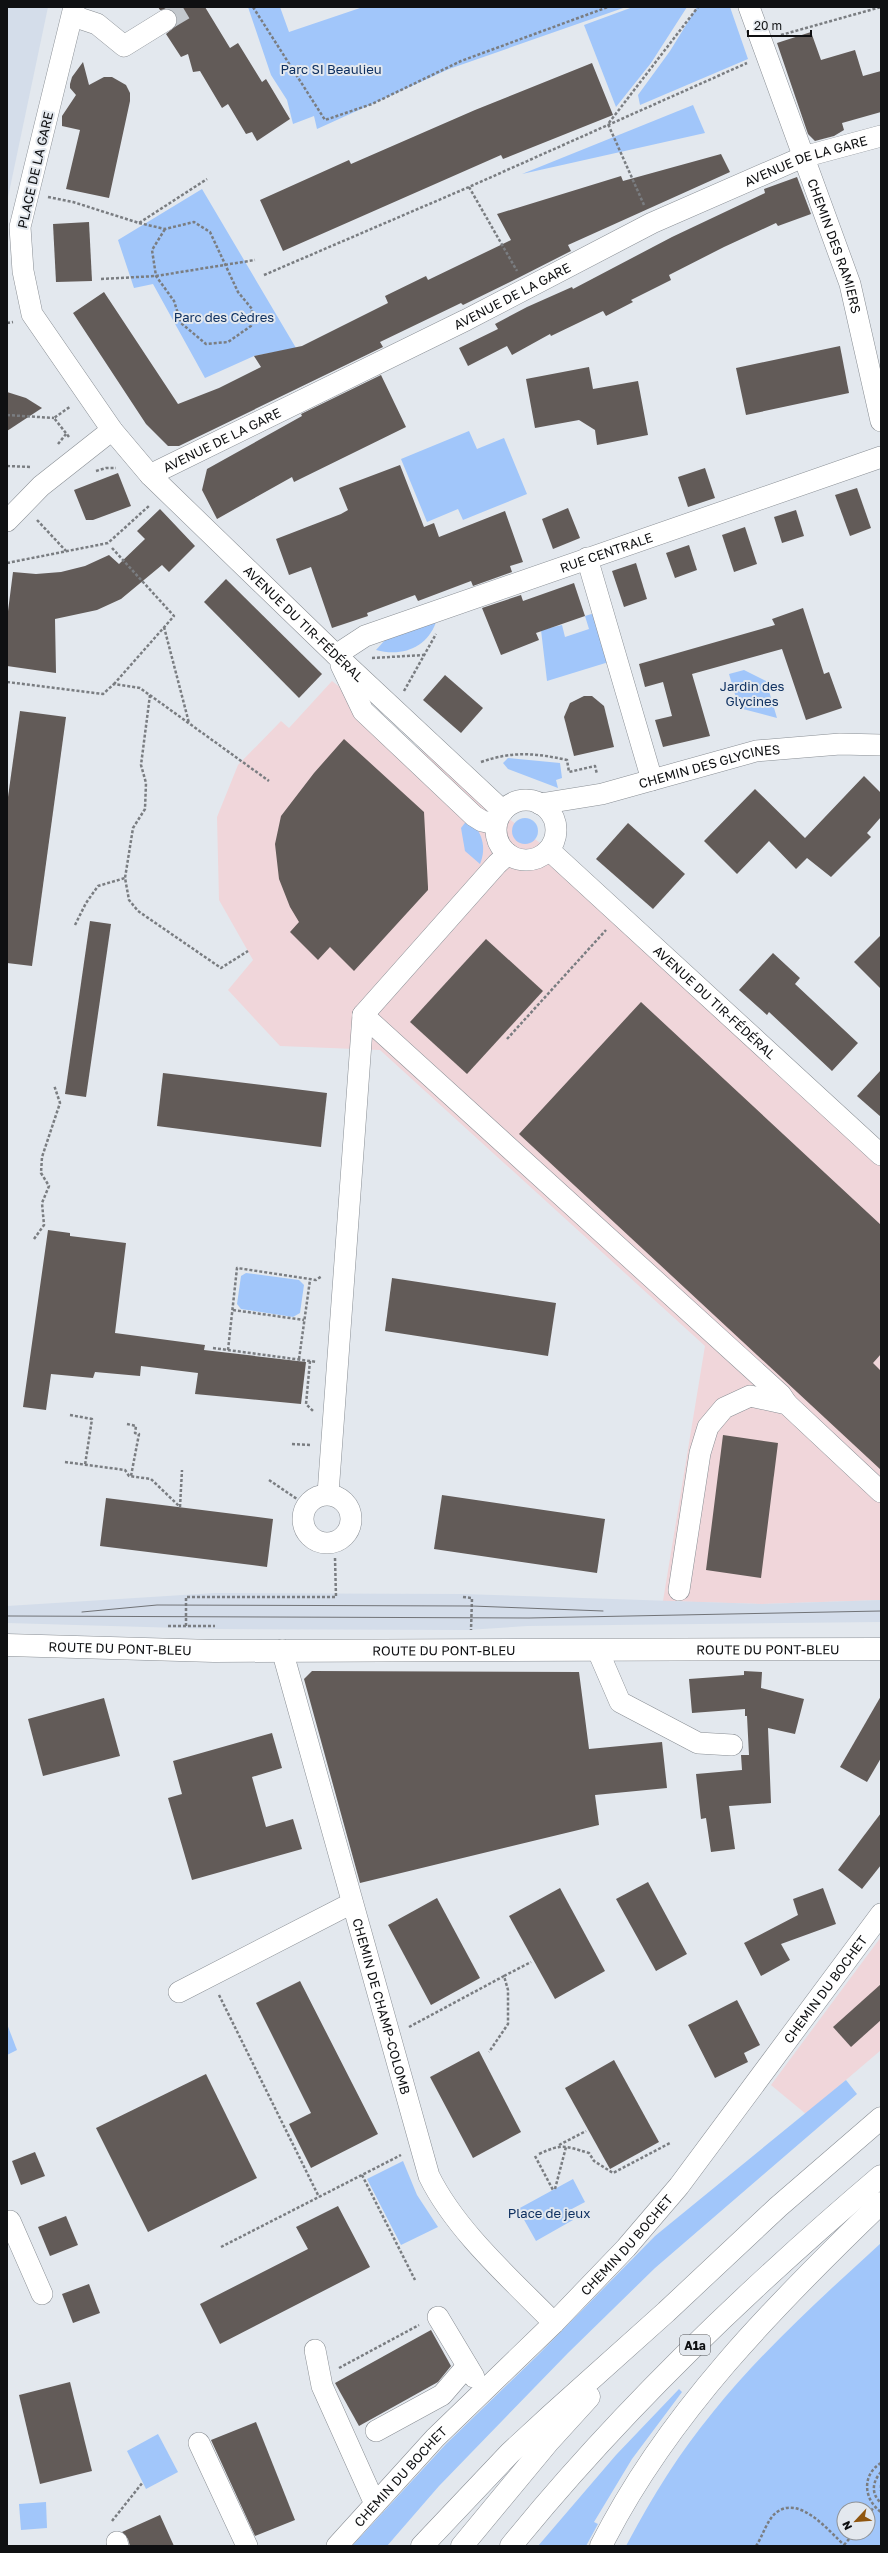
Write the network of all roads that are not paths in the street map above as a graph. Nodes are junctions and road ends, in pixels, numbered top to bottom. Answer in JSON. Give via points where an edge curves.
{"nodes":[{"id":1,"x":749,"y":7,"type":"edge"},
{"id":2,"x":73,"y":12,"type":"edge"},
{"id":3,"x":166,"y":20,"type":"tunnel mouth"},
{"id":4,"x":881,"y":136,"type":"edge"},
{"id":5,"x":803,"y":157,"type":"junction"},
{"id":6,"x":881,"y":421,"type":"edge"},
{"id":7,"x":112,"y":430,"type":"junction"},
{"id":8,"x":881,"y":457,"type":"edge"},
{"id":9,"x":150,"y":475,"type":"junction"},
{"id":10,"x":7,"y":521,"type":"edge"},
{"id":11,"x":587,"y":558,"type":"junction"},
{"id":12,"x":336,"y":655,"type":"junction"},
{"id":13,"x":881,"y":745,"type":"edge"},
{"id":14,"x":652,"y":780,"type":"junction"},
{"id":15,"x":540,"y":804,"type":"junction"},
{"id":16,"x":499,"y":817,"type":"junction"},
{"id":17,"x":548,"y":850,"type":"junction"},
{"id":18,"x":508,"y":854,"type":"junction"},
{"id":19,"x":363,"y":1015,"type":"junction"},
{"id":20,"x":881,"y":1155,"type":"edge"},
{"id":21,"x":787,"y":1404,"type":"junction"},
{"id":22,"x":881,"y":1492,"type":"edge"},
{"id":23,"x":328,"y":1494,"type":"dead end"},
{"id":24,"x":679,"y":1590,"type":"dead end"},
{"id":25,"x":7,"y":1645,"type":"edge"},
{"id":26,"x":881,"y":1649,"type":"edge"},
{"id":27,"x":282,"y":1650,"type":"junction"},
{"id":28,"x":598,"y":1651,"type":"junction"},
{"id":29,"x":732,"y":1746,"type":"dead end"},
{"id":30,"x":352,"y":1903,"type":"junction"},
{"id":31,"x":881,"y":1914,"type":"edge"},
{"id":32,"x":179,"y":1992,"type":"dead end"},
{"id":33,"x":881,"y":2118,"type":"edge"},
{"id":34,"x":881,"y":2176,"type":"edge"},
{"id":35,"x":881,"y":2203,"type":"edge"},
{"id":36,"x":8,"y":2219,"type":"edge"},
{"id":37,"x":42,"y":2294,"type":"dead end"},
{"id":38,"x":666,"y":2312,"type":"junction"},
{"id":39,"x":438,"y":2317,"type":"road end"},
{"id":40,"x":554,"y":2323,"type":"junction"},
{"id":41,"x":315,"y":2350,"type":"dead end"},
{"id":42,"x":467,"y":2366,"type":"junction"},
{"id":43,"x":483,"y":2392,"type":"junction"},
{"id":44,"x":376,"y":2431,"type":"dead end"},
{"id":45,"x":199,"y":2443,"type":"dead end"},
{"id":46,"x":375,"y":2504,"type":"junction"},
{"id":47,"x":247,"y":2546,"type":"edge"},
{"id":48,"x":337,"y":2546,"type":"edge"},
{"id":49,"x":422,"y":2546,"type":"edge"},
{"id":50,"x":462,"y":2546,"type":"edge"},
{"id":51,"x":511,"y":2546,"type":"edge"},
{"id":52,"x":601,"y":2546,"type":"edge"}],
"edges":[{"from":1,"to":5,"type":"street","name":"CHEMIN DES RAMIERS"},
{"from":2,"to":3,"type":"street","via":[[97,24],[124,46]]},
{"from":2,"to":7,"type":"street","name":"PLACE DE LA GARE","via":[[20,227],[23,271],[32,314]]},
{"from":4,"to":5,"type":"street","name":"AVENUE DE LA GARE"},
{"from":5,"to":6,"type":"street","name":"CHEMIN DES RAMIERS","via":[[850,284]]},
{"from":5,"to":9,"type":"street","name":"AVENUE DE LA GARE","via":[[652,223],[528,289]]},
{"from":7,"to":9,"type":"street","name":"AVENUE DU TIR-FÉDÉRAL"},
{"from":7,"to":10,"type":"street","via":[[41,486]]},
{"from":8,"to":11,"type":"street","name":"RUE CENTRALE"},
{"from":9,"to":12,"type":"street","name":"AVENUE DU TIR-FÉDÉRAL"},
{"from":11,"to":12,"type":"street","name":"RUE CENTRALE","via":[[365,636]]},
{"from":11,"to":14,"type":"street"},
{"from":12,"to":16,"type":"street","name":"AVENUE DU TIR-FÉDÉRAL"},
{"from":13,"to":14,"type":"street","name":"CHEMIN DES GLYCINES","via":[[840,744],[756,751]]},
{"from":14,"to":15,"type":"street","name":"CHEMIN DES GLYCINES","via":[[602,794]]},
{"from":15,"to":16,"type":"street","via":[[530,800],[520,801],[512,804]]},
{"from":15,"to":17,"type":"street","via":[[550,813],[555,824],[555,834]]},
{"from":16,"to":18,"type":"street","via":[[497,841]]},
{"from":17,"to":18,"type":"street","via":[[541,856],[523,860]]},
{"from":17,"to":20,"type":"street","name":"AVENUE DU TIR-FÉDÉRAL"},
{"from":18,"to":19,"type":"street"},
{"from":19,"to":21,"type":"street"},
{"from":19,"to":23,"type":"street"},
{"from":21,"to":22,"type":"street"},
{"from":21,"to":24,"type":"street","via":[[750,1396],[724,1408],[708,1427],[700,1453]]},
{"from":25,"to":27,"type":"main road","name":"ROUTE DU PONT-BLEU","via":[[207,1651]]},
{"from":26,"to":28,"type":"main road","name":"ROUTE DU PONT-BLEU"},
{"from":27,"to":28,"type":"main road","name":"ROUTE DU PONT-BLEU"},
{"from":27,"to":30,"type":"street","name":"CHEMIN DE CHAMP-COLOMB"},
{"from":28,"to":29,"type":"street","via":[[620,1702],[698,1743]]},
{"from":30,"to":32,"type":"street"},
{"from":30,"to":40,"type":"street","name":"CHEMIN DE CHAMP-COLOMB","via":[[429,2176],[441,2200]]},
{"from":31,"to":40,"type":"street","name":"CHEMIN DU BOCHET","via":[[679,2186],[626,2248]]},
{"from":33,"to":38,"type":"main road","via":[[753,2230]]},
{"from":34,"to":51,"type":"main road","number":"A1a","via":[[771,2272],[693,2347],[588,2457]]},
{"from":35,"to":52,"type":"main road","number":"A1a","via":[[797,2288],[702,2393],[641,2476]]},
{"from":36,"to":37,"type":"street"},
{"from":38,"to":49,"type":"main road","via":[[510,2453]]},
{"from":38,"to":50,"type":"main road","via":[[549,2441]]},
{"from":39,"to":42,"type":"street"},
{"from":40,"to":43,"type":"street","name":"CHEMIN DU BOCHET"},
{"from":41,"to":46,"type":"street","via":[[321,2379]]},
{"from":42,"to":43,"type":"street"},
{"from":42,"to":44,"type":"street","via":[[442,2395]]},
{"from":43,"to":46,"type":"street","name":"CHEMIN DU BOCHET","via":[[435,2438]]},
{"from":45,"to":47,"type":"street"},
{"from":46,"to":48,"type":"street","name":"CHEMIN DU BOCHET"}]}
